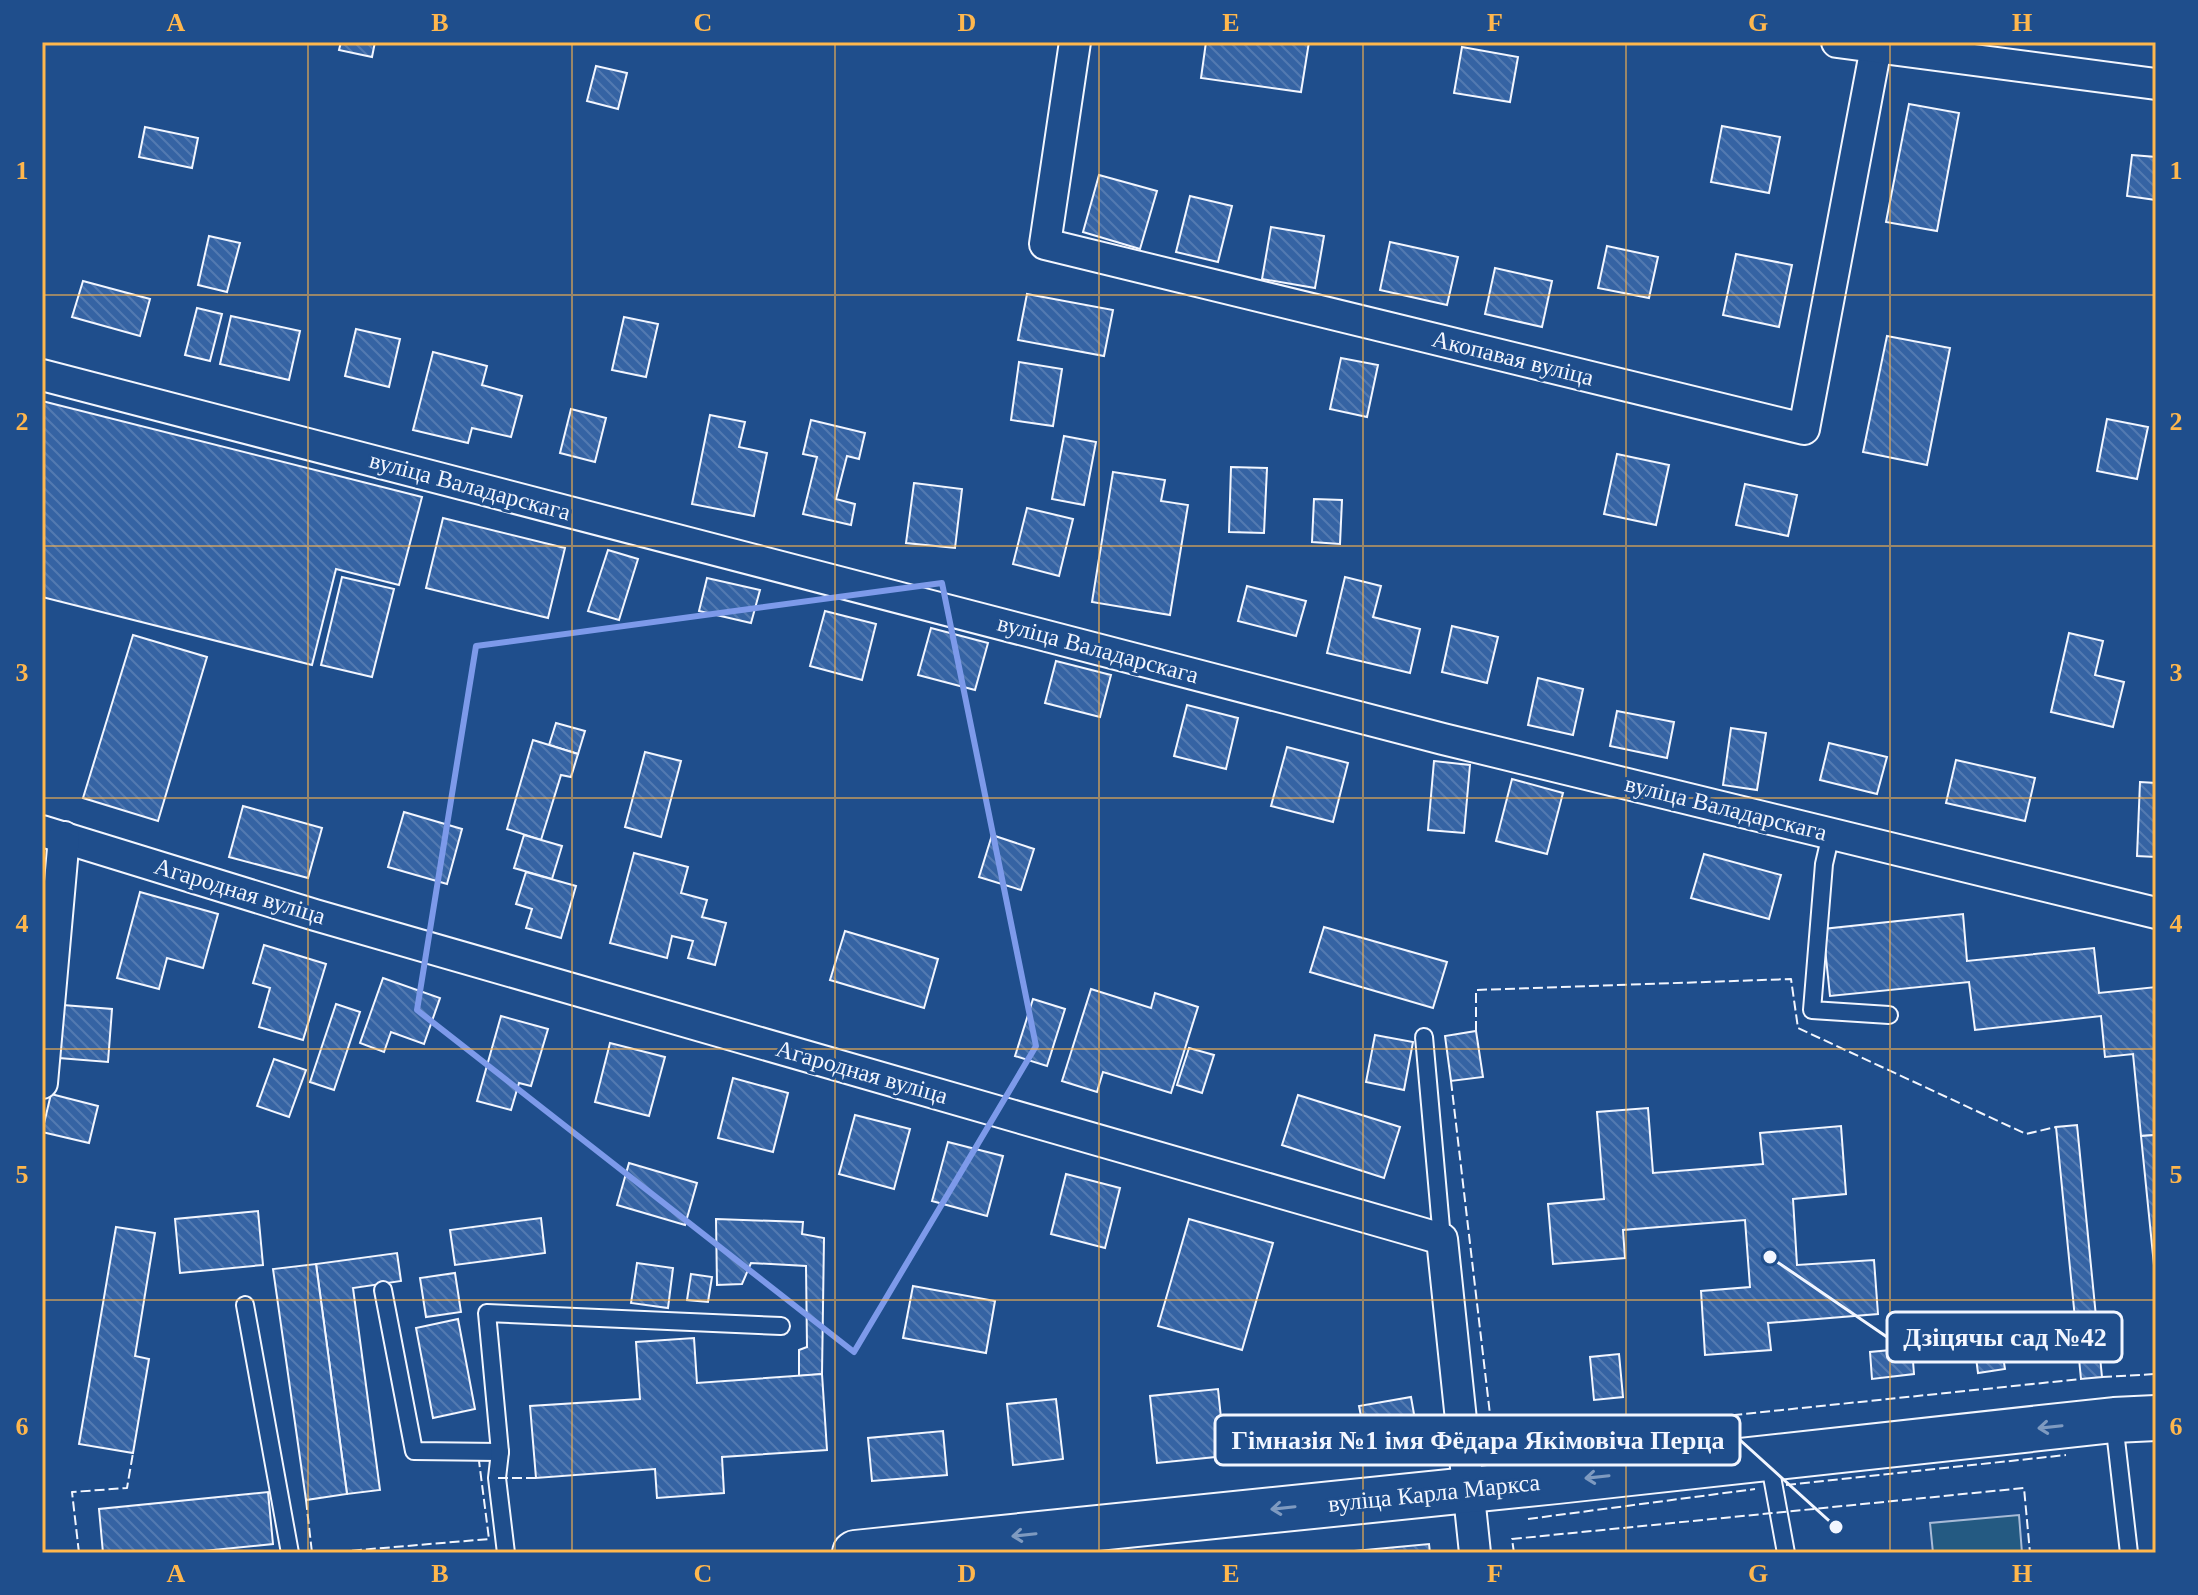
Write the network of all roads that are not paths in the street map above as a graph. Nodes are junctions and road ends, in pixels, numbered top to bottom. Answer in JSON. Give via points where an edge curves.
{"nodes":[{"id":1,"x":1075,"y":42,"type":"edge"},
{"id":2,"x":1837,"y":42,"type":"edge"},
{"id":3,"x":1877,"y":45,"type":"edge"},
{"id":4,"x":2156,"y":84,"type":"edge"},
{"id":5,"x":42,"y":375,"type":"edge"},
{"id":6,"x":53,"y":834,"type":"edge"},
{"id":7,"x":1831,"y":834,"type":"junction"},
{"id":8,"x":2156,"y":913,"type":"edge"},
{"id":9,"x":1889,"y":1015,"type":"dead end"},
{"id":10,"x":1424,"y":1037,"type":"dead end"},
{"id":11,"x":42,"y":1083,"type":"edge"},
{"id":12,"x":1442,"y":1239,"type":"junction"},
{"id":13,"x":383,"y":1290,"type":"dead end"},
{"id":14,"x":245,"y":1305,"type":"dead end"},
{"id":15,"x":781,"y":1326,"type":"dead end"},
{"id":16,"x":2135,"y":1419,"type":"edge"},
{"id":17,"x":500,"y":1452,"type":"junction"},
{"id":18,"x":1768,"y":1458,"type":"junction"},
{"id":19,"x":1468,"y":1489,"type":"junction"},
{"id":20,"x":290,"y":1553,"type":"edge"},
{"id":21,"x":506,"y":1553,"type":"edge"},
{"id":22,"x":855,"y":1553,"type":"edge"},
{"id":23,"x":1475,"y":1553,"type":"edge"},
{"id":24,"x":1786,"y":1553,"type":"edge"},
{"id":25,"x":2129,"y":1553,"type":"edge"}],
"edges":[{"from":1,"to":3,"type":"street","name":"Акопавая вуліца","via":[[1045,244],[1804,429]]},
{"from":2,"to":3,"type":"street"},
{"from":3,"to":4,"type":"street"},
{"from":5,"to":7,"type":"street","name":"вуліца Валадарскага","via":[[1443,739]]},
{"from":6,"to":11,"type":"street"},
{"from":6,"to":12,"type":"street","name":"Агародная вуліца","via":[[315,915]]},
{"from":7,"to":8,"type":"street","name":"вуліца Валадарскага"},
{"from":7,"to":9,"type":"lane","via":[[1812,1010]]},
{"from":10,"to":12,"type":"lane"},
{"from":12,"to":19,"type":"street"},
{"from":13,"to":17,"type":"lane","via":[[414,1451]]},
{"from":14,"to":20,"type":"lane"},
{"from":15,"to":17,"type":"lane","via":[[487,1313]]},
{"from":16,"to":18,"type":"main road","name":"вуліца Карла Маркса","one_way":true},
{"from":16,"to":25,"type":"lane"},
{"from":17,"to":21,"type":"lane","via":[[497,1478]]},
{"from":18,"to":19,"type":"main road","name":"вуліца Карла Маркса","one_way":true},
{"from":18,"to":24,"type":"lane"},
{"from":19,"to":22,"type":"main road","name":"вуліца Карла Маркса","one_way":true},
{"from":19,"to":23,"type":"street"}]}
